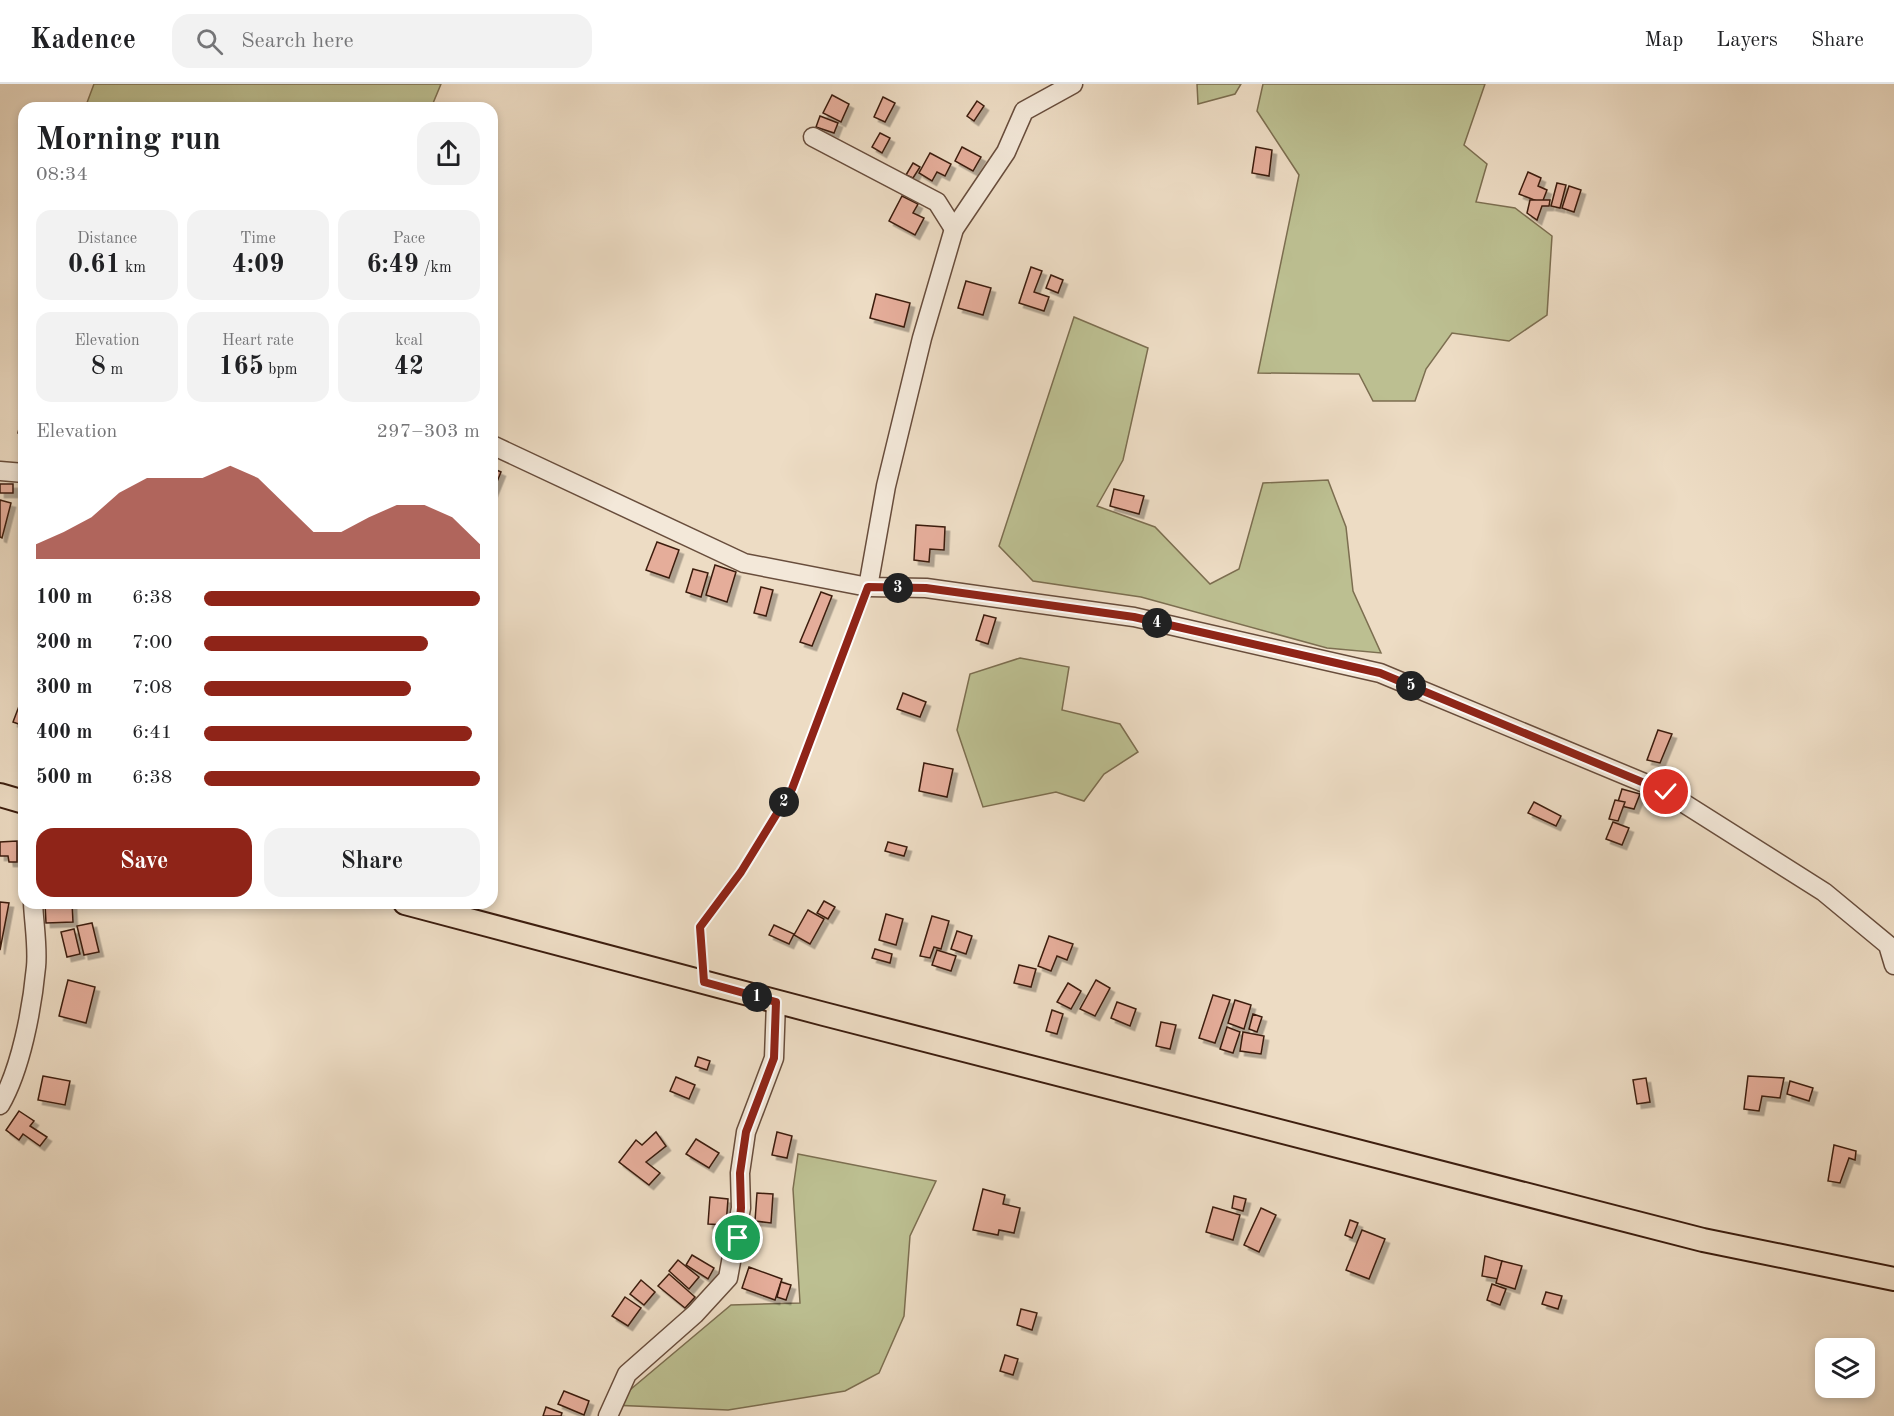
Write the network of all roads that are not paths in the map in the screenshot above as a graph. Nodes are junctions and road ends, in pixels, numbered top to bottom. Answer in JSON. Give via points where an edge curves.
{"nodes":[{"id":1,"x":1072,"y":84,"type":"edge"},
{"id":2,"x":813,"y":137,"type":"dead end"},
{"id":3,"x":954,"y":229,"type":"junction"},
{"id":4,"x":498,"y":448,"type":"edge"},
{"id":5,"x":0,"y":471,"type":"edge"},
{"id":6,"x":18,"y":472,"type":"edge"},
{"id":7,"x":868,"y":587,"type":"junction"},
{"id":8,"x":0,"y":795,"type":"edge"},
{"id":9,"x":18,"y":800,"type":"edge"},
{"id":10,"x":33,"y":909,"type":"edge"},
{"id":11,"x":428,"y":909,"type":"edge"},
{"id":12,"x":1894,"y":965,"type":"edge"},
{"id":13,"x":776,"y":1002,"type":"junction"},
{"id":14,"x":0,"y":1104,"type":"edge"},
{"id":15,"x":1894,"y":1279,"type":"edge"},
{"id":16,"x":608,"y":1416,"type":"edge"}],
"edges":[{"from":1,"to":3,"type":"street","via":[[1024,111],[1006,152]]},
{"from":2,"to":3,"type":"street","via":[[937,202]]},
{"from":3,"to":7,"type":"street","via":[[922,338],[886,486]]},
{"from":4,"to":7,"type":"street","via":[[744,563]]},
{"from":5,"to":6,"type":"street"},
{"from":7,"to":12,"type":"street","via":[[926,588],[1134,617],[1380,673],[1666,792],[1824,892],[1888,945]]},
{"from":8,"to":9,"type":"main road"},
{"from":10,"to":14,"type":"street","via":[[36,966],[10,1087]]},
{"from":11,"to":13,"type":"main road"},
{"from":13,"to":15,"type":"main road","via":[[1691,1237]]},
{"from":13,"to":16,"type":"street","via":[[774,1058],[746,1132],[738,1238],[728,1278],[695,1314],[627,1374]]}]}
